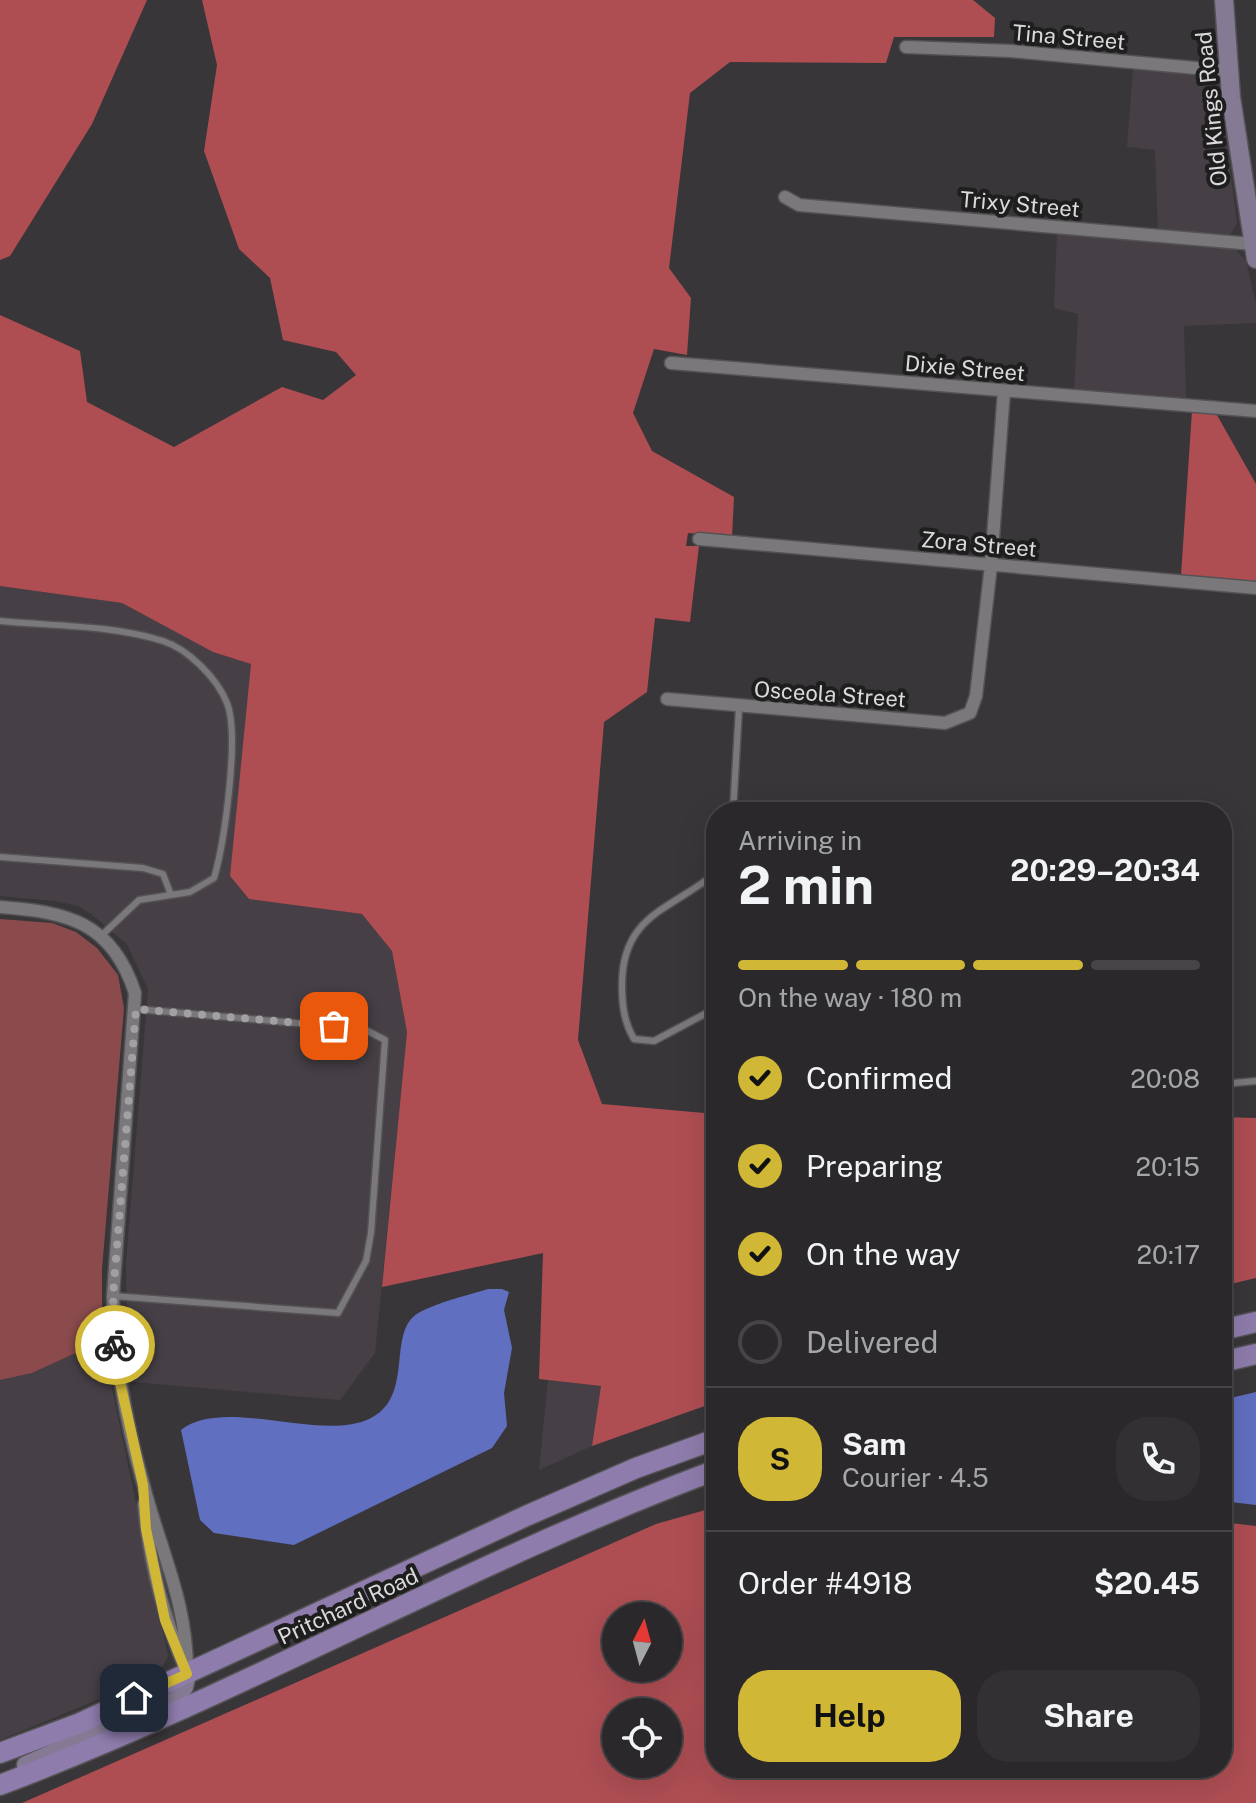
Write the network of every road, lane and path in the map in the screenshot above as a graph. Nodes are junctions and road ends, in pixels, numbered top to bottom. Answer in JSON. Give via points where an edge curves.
{"nodes":[{"id":1,"x":1224,"y":0,"type":"edge"},
{"id":2,"x":906,"y":47,"type":"dead end"},
{"id":3,"x":1228,"y":71,"type":"junction"},
{"id":4,"x":785,"y":197,"type":"dead end"},
{"id":5,"x":1254,"y":252,"type":"edge"},
{"id":6,"x":671,"y":363,"type":"dead end"},
{"id":7,"x":1004,"y":391,"type":"junction"},
{"id":8,"x":1256,"y":411,"type":"edge"},
{"id":9,"x":699,"y":539,"type":"dead end"},
{"id":10,"x":991,"y":565,"type":"junction"},
{"id":11,"x":1256,"y":588,"type":"edge"},
{"id":12,"x":0,"y":621,"type":"edge"},
{"id":13,"x":667,"y":699,"type":"dead end"},
{"id":14,"x":739,"y":708,"type":"junction"},
{"id":15,"x":734,"y":802,"type":"edge"},
{"id":16,"x":0,"y":857,"type":"edge"},
{"id":17,"x":706,"y":880,"type":"edge"},
{"id":18,"x":171,"y":895,"type":"junction"},
{"id":19,"x":0,"y":907,"type":"edge"},
{"id":20,"x":101,"y":936,"type":"junction"},
{"id":21,"x":136,"y":1009,"type":"junction"},
{"id":22,"x":706,"y":1013,"type":"edge"},
{"id":23,"x":1256,"y":1081,"type":"edge"},
{"id":24,"x":1232,"y":1083,"type":"edge"},
{"id":25,"x":113,"y":1296,"type":"junction"},
{"id":26,"x":1256,"y":1322,"type":"edge"},
{"id":27,"x":1232,"y":1328,"type":"edge"},
{"id":28,"x":1256,"y":1354,"type":"edge"},
{"id":29,"x":1232,"y":1360,"type":"edge"},
{"id":30,"x":706,"y":1443,"type":"edge"},
{"id":31,"x":706,"y":1474,"type":"edge"},
{"id":32,"x":187,"y":1674,"type":"junction"},
{"id":33,"x":0,"y":1753,"type":"edge"},
{"id":34,"x":0,"y":1783,"type":"edge"}],
"edges":[{"from":1,"to":3,"type":"street","name":"Old Kings Road"},
{"from":2,"to":3,"type":"street","name":"Tina Street"},
{"from":3,"to":5,"type":"street","name":"Old Kings Road"},
{"from":4,"to":5,"type":"street","name":"Trixy Street","via":[[799,205]]},
{"from":6,"to":7,"type":"street","name":"Dixie Street"},
{"from":7,"to":8,"type":"street","name":"Dixie Street"},
{"from":7,"to":10,"type":"street"},
{"from":9,"to":10,"type":"street","name":"Zora Street"},
{"from":10,"to":11,"type":"street","name":"Zora Street"},
{"from":10,"to":14,"type":"street","name":"Osceola Street","via":[[970,713],[945,723]]},
{"from":12,"to":18,"type":"lane","via":[[124,632],[166,642],[200,665],[227,704],[231,744],[222,849],[214,878],[190,892]]},
{"from":13,"to":14,"type":"street","name":"Osceola Street"},
{"from":14,"to":15,"type":"lane"},
{"from":16,"to":18,"type":"lane","via":[[143,868],[163,874]]},
{"from":17,"to":22,"type":"lane","via":[[645,922],[624,950],[622,977],[624,1015],[634,1039],[654,1041]]},
{"from":18,"to":20,"type":"lane","via":[[139,900]]},
{"from":19,"to":20,"type":"street","via":[[66,915]]},
{"from":20,"to":21,"type":"street","via":[[128,972]]},
{"from":21,"to":25,"type":"street"},
{"from":21,"to":25,"type":"lane","via":[[364,1029],[385,1040],[371,1233],[366,1261],[338,1313]]},
{"from":23,"to":24,"type":"lane"},
{"from":25,"to":32,"type":"street","via":[[118,1373],[143,1485],[165,1546],[187,1637]]},
{"from":26,"to":27,"type":"main road"},
{"from":28,"to":29,"type":"main road"},
{"from":30,"to":32,"type":"main road","name":"Pritchard Road","via":[[526,1516]]},
{"from":31,"to":34,"type":"main road","name":"Pritchard Road","via":[[535,1545],[83,1754]]},
{"from":32,"to":33,"type":"main road","name":"Pritchard Road"},
{"from":32,"to":34,"type":"street","via":[[176,1700],[27,1764]]}]}
